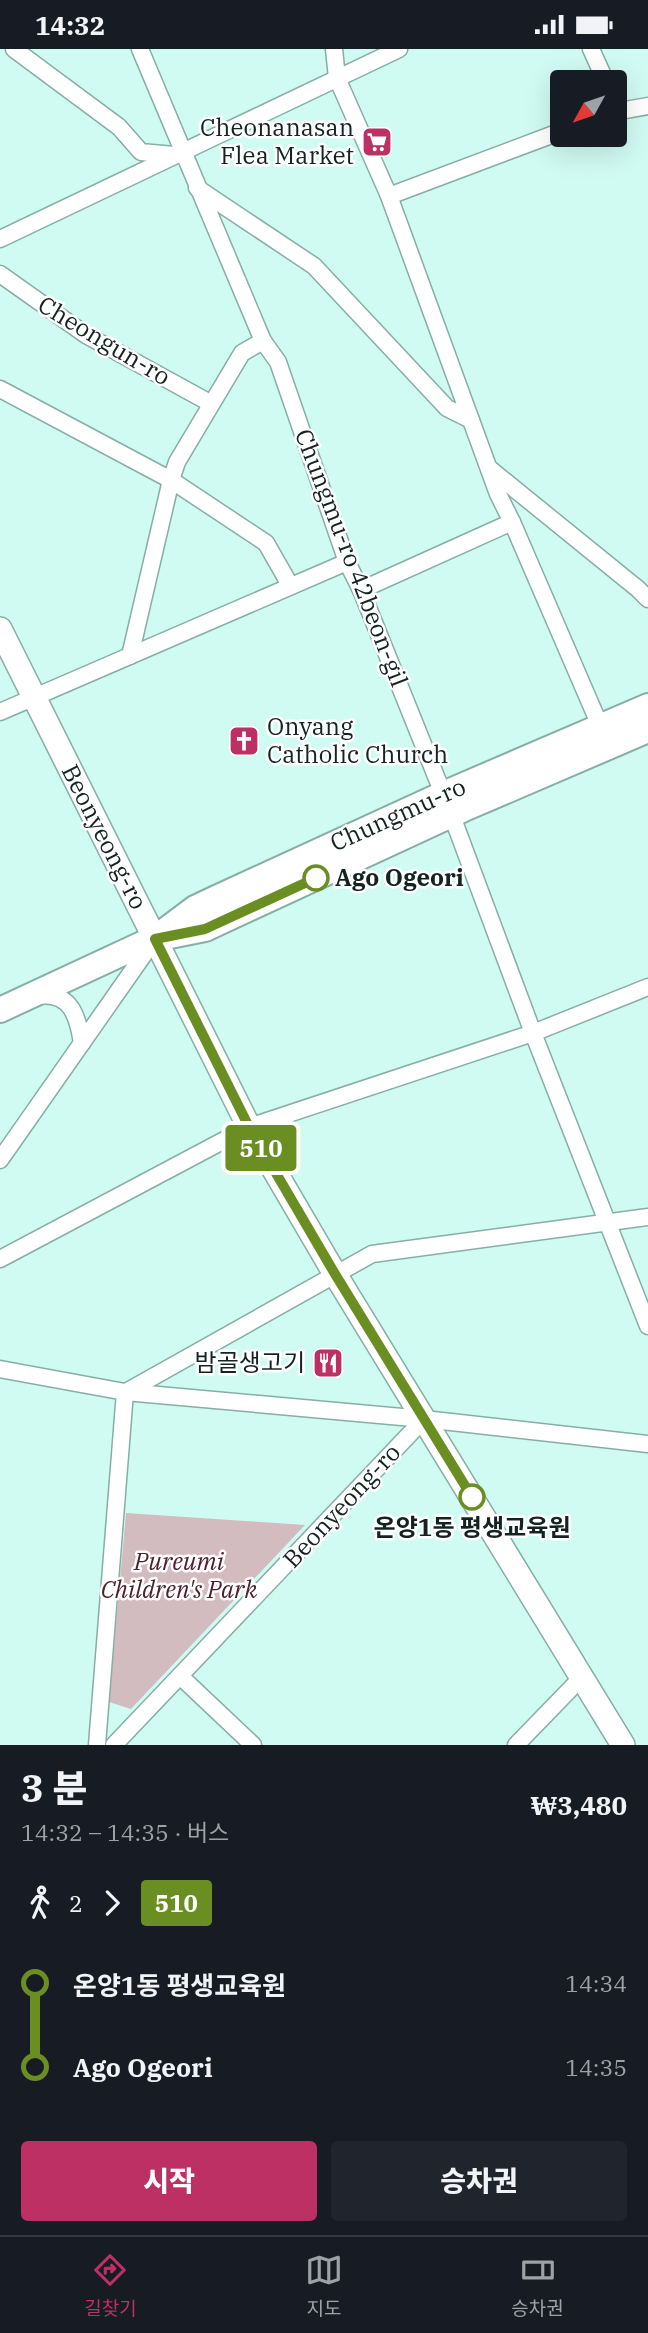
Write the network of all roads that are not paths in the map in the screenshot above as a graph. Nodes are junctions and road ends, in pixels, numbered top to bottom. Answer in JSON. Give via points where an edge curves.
{"nodes":[{"id":1,"x":14,"y":49,"type":"edge"},
{"id":2,"x":140,"y":49,"type":"edge"},
{"id":3,"x":334,"y":49,"type":"edge"},
{"id":4,"x":399,"y":49,"type":"edge"},
{"id":5,"x":592,"y":49,"type":"edge"},
{"id":6,"x":601,"y":70,"type":"edge"},
{"id":7,"x":337,"y":78,"type":"junction"},
{"id":8,"x":648,"y":106,"type":"edge"},
{"id":9,"x":627,"y":107,"type":"edge"},
{"id":10,"x":550,"y":136,"type":"edge"},
{"id":11,"x":180,"y":153,"type":"junction"},
{"id":12,"x":197,"y":188,"type":"junction"},
{"id":13,"x":389,"y":196,"type":"junction"},
{"id":14,"x":0,"y":239,"type":"edge"},
{"id":15,"x":0,"y":274,"type":"edge"},
{"id":16,"x":263,"y":341,"type":"junction"},
{"id":17,"x":0,"y":389,"type":"edge"},
{"id":18,"x":210,"y":403,"type":"junction"},
{"id":19,"x":471,"y":420,"type":"junction"},
{"id":20,"x":488,"y":467,"type":"junction"},
{"id":21,"x":171,"y":480,"type":"junction"},
{"id":22,"x":512,"y":521,"type":"junction"},
{"id":23,"x":347,"y":562,"type":"junction"},
{"id":24,"x":290,"y":585,"type":"junction"},
{"id":25,"x":361,"y":590,"type":"junction"},
{"id":26,"x":648,"y":599,"type":"edge"},
{"id":27,"x":0,"y":629,"type":"edge"},
{"id":28,"x":130,"y":656,"type":"junction"},
{"id":29,"x":34,"y":696,"type":"junction"},
{"id":30,"x":648,"y":706,"type":"edge"},
{"id":31,"x":0,"y":712,"type":"edge"},
{"id":32,"x":648,"y":730,"type":"edge"},
{"id":33,"x":604,"y":737,"type":"junction"},
{"id":34,"x":447,"y":805,"type":"junction"},
{"id":35,"x":155,"y":939,"type":"junction"},
{"id":36,"x":648,"y":987,"type":"edge"},
{"id":37,"x":29,"y":997,"type":"junction"},
{"id":38,"x":0,"y":1010,"type":"edge"},
{"id":39,"x":533,"y":1033,"type":"junction"},
{"id":40,"x":82,"y":1043,"type":"junction"},
{"id":41,"x":249,"y":1127,"type":"junction"},
{"id":42,"x":0,"y":1160,"type":"edge"},
{"id":43,"x":648,"y":1217,"type":"edge"},
{"id":44,"x":609,"y":1223,"type":"junction"},
{"id":45,"x":0,"y":1259,"type":"edge"},
{"id":46,"x":335,"y":1274,"type":"junction"},
{"id":47,"x":648,"y":1326,"type":"edge"},
{"id":48,"x":0,"y":1369,"type":"edge"},
{"id":49,"x":125,"y":1392,"type":"junction"},
{"id":50,"x":424,"y":1419,"type":"junction"},
{"id":51,"x":648,"y":1444,"type":"edge"},
{"id":52,"x":180,"y":1676,"type":"junction"},
{"id":53,"x":582,"y":1677,"type":"junction"},
{"id":54,"x":97,"y":1745,"type":"edge"},
{"id":55,"x":114,"y":1745,"type":"edge"},
{"id":56,"x":253,"y":1745,"type":"edge"},
{"id":57,"x":516,"y":1745,"type":"edge"},
{"id":58,"x":623,"y":1745,"type":"edge"}],
"edges":[{"from":1,"to":11,"type":"street","via":[[119,127],[141,152]]},
{"from":2,"to":11,"type":"street","name":"Chungmu-ro 42beon-gil"},
{"from":3,"to":7,"type":"street"},
{"from":4,"to":7,"type":"street"},
{"from":5,"to":6,"type":"street"},
{"from":7,"to":11,"type":"street"},
{"from":7,"to":13,"type":"street"},
{"from":8,"to":9,"type":"street"},
{"from":10,"to":13,"type":"street"},
{"from":11,"to":12,"type":"street","name":"Chungmu-ro 42beon-gil"},
{"from":11,"to":14,"type":"street"},
{"from":12,"to":16,"type":"street","name":"Chungmu-ro 42beon-gil"},
{"from":12,"to":19,"type":"street","via":[[314,266],[446,408]]},
{"from":13,"to":19,"type":"street"},
{"from":15,"to":18,"type":"street","name":"Cheongun-ro","via":[[86,335]]},
{"from":16,"to":18,"type":"street","via":[[242,353]]},
{"from":16,"to":23,"type":"street","name":"Chungmu-ro 42beon-gil","via":[[278,362]]},
{"from":17,"to":21,"type":"street"},
{"from":18,"to":21,"type":"street"},
{"from":19,"to":20,"type":"street"},
{"from":20,"to":22,"type":"street"},
{"from":20,"to":26,"type":"street"},
{"from":21,"to":24,"type":"street","via":[[266,543]]},
{"from":21,"to":28,"type":"street"},
{"from":22,"to":25,"type":"street"},
{"from":22,"to":33,"type":"street"},
{"from":23,"to":24,"type":"street"},
{"from":23,"to":25,"type":"street","name":"Chungmu-ro 42beon-gil"},
{"from":24,"to":28,"type":"street"},
{"from":25,"to":34,"type":"street","name":"Chungmu-ro 42beon-gil"},
{"from":27,"to":29,"type":"street","name":"Beonyeong-ro"},
{"from":28,"to":29,"type":"street"},
{"from":29,"to":31,"type":"street"},
{"from":29,"to":35,"type":"street","name":"Beonyeong-ro"},
{"from":30,"to":33,"type":"main road","name":"Chungmu-ro"},
{"from":32,"to":33,"type":"main road","name":"Chungmu-ro"},
{"from":33,"to":34,"type":"main road","name":"Chungmu-ro"},
{"from":34,"to":35,"type":"main road","name":"Chungmu-ro","via":[[205,929]]},
{"from":34,"to":39,"type":"street","name":"Chungmu-ro 42beon-gil"},
{"from":35,"to":37,"type":"main road","name":"Chungmu-ro"},
{"from":35,"to":40,"type":"street"},
{"from":35,"to":41,"type":"street","name":"Beonyeong-ro"},
{"from":36,"to":39,"type":"street"},
{"from":37,"to":38,"type":"main road","name":"Chungmu-ro"},
{"from":37,"to":40,"type":"street","via":[[51,994],[69,1003],[79,1022]]},
{"from":39,"to":41,"type":"street"},
{"from":39,"to":44,"type":"street","name":"Chungmu-ro 42beon-gil"},
{"from":40,"to":42,"type":"street"},
{"from":41,"to":45,"type":"street"},
{"from":41,"to":46,"type":"street","name":"Beonyeong-ro"},
{"from":43,"to":44,"type":"street"},
{"from":44,"to":46,"type":"street","via":[[372,1254]]},
{"from":44,"to":47,"type":"street","name":"Chungmu-ro 42beon-gil"},
{"from":46,"to":49,"type":"street"},
{"from":46,"to":50,"type":"street","name":"Beonyeong-ro"},
{"from":48,"to":49,"type":"street"},
{"from":49,"to":50,"type":"street"},
{"from":49,"to":54,"type":"street"},
{"from":50,"to":51,"type":"street"},
{"from":50,"to":52,"type":"street","name":"Beonyeong-ro"},
{"from":50,"to":53,"type":"street","name":"Beonyeong-ro"},
{"from":52,"to":55,"type":"street","name":"Beonyeong-ro"},
{"from":52,"to":56,"type":"street"},
{"from":53,"to":57,"type":"street"},
{"from":53,"to":58,"type":"street","name":"Beonyeong-ro"}]}
